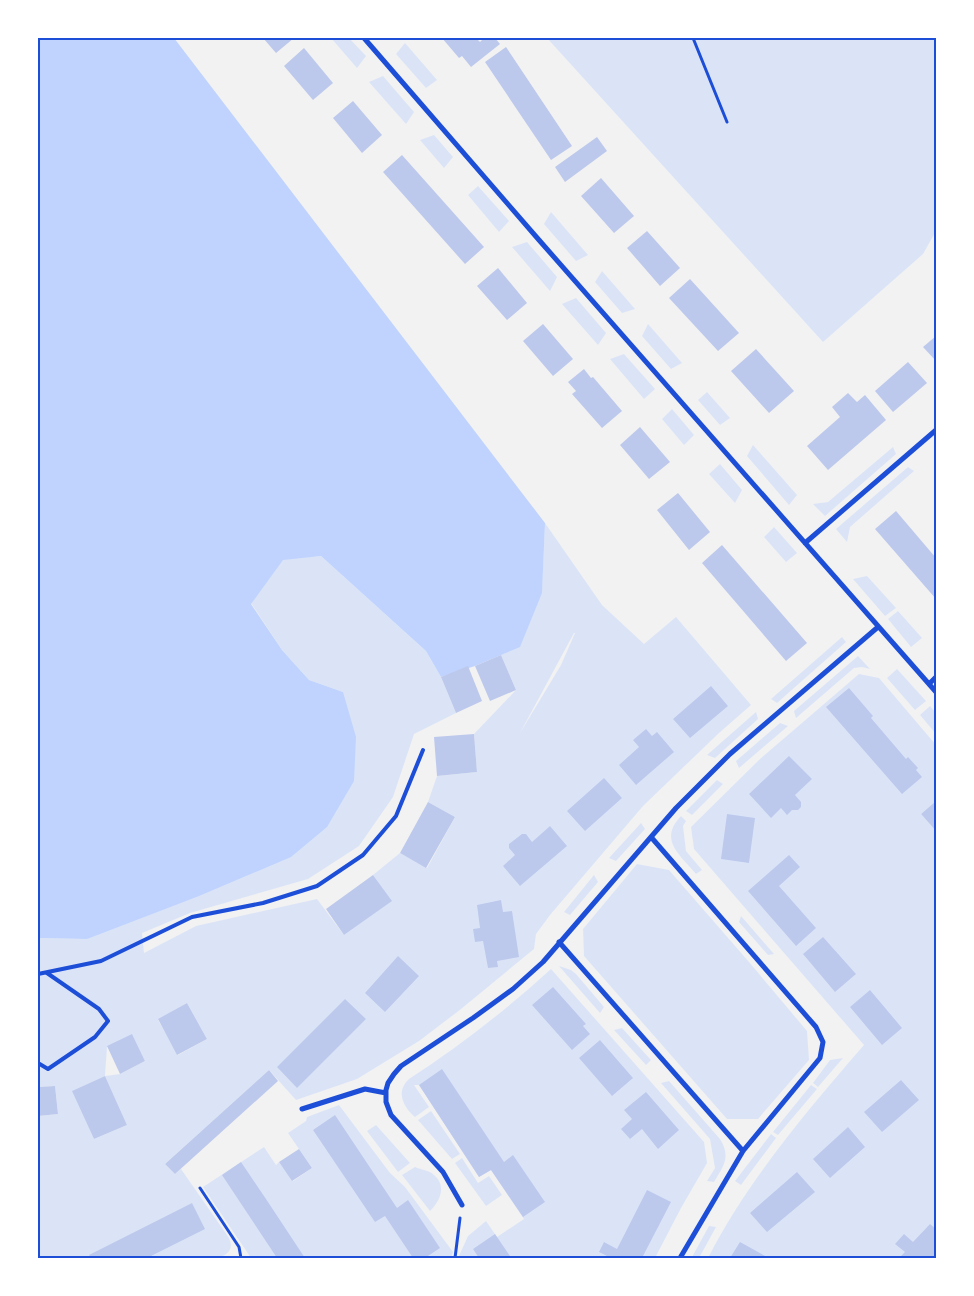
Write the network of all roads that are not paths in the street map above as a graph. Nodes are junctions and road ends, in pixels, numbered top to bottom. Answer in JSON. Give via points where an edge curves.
{"nodes":[{"id":1,"x":364,"y":38,"type":"edge"},
{"id":2,"x":936,"y":430,"type":"edge"},
{"id":3,"x":805,"y":543,"type":"junction"},
{"id":4,"x":878,"y":627,"type":"junction"},
{"id":5,"x":936,"y":677,"type":"edge"},
{"id":6,"x":929,"y":684,"type":"junction"},
{"id":7,"x":936,"y":692,"type":"edge"},
{"id":8,"x":423,"y":750,"type":"dead end"},
{"id":9,"x":651,"y":838,"type":"junction"},
{"id":10,"x":559,"y":942,"type":"junction"},
{"id":11,"x":47,"y":973,"type":"junction"},
{"id":12,"x":38,"y":974,"type":"edge"},
{"id":13,"x":38,"y":1061,"type":"edge"},
{"id":14,"x":386,"y":1093,"type":"junction"},
{"id":15,"x":302,"y":1109,"type":"dead end"},
{"id":16,"x":743,"y":1151,"type":"junction"},
{"id":17,"x":462,"y":1205,"type":"road end"},
{"id":18,"x":680,"y":1258,"type":"edge"}],
"edges":[{"from":1,"to":3,"type":"street"},
{"from":2,"to":3,"type":"street"},
{"from":3,"to":4,"type":"street"},
{"from":4,"to":6,"type":"street"},
{"from":4,"to":9,"type":"street","via":[[730,754]]},
{"from":5,"to":6,"type":"street"},
{"from":6,"to":7,"type":"street"},
{"from":8,"to":11,"type":"lane","via":[[396,816],[363,855],[317,886],[263,903],[192,917],[101,961]]},
{"from":9,"to":10,"type":"street"},
{"from":9,"to":16,"type":"street","via":[[816,1027],[823,1042],[820,1058]]},
{"from":10,"to":14,"type":"street","via":[[543,962],[513,988],[401,1066],[388,1083]]},
{"from":10,"to":16,"type":"street"},
{"from":11,"to":12,"type":"lane"},
{"from":11,"to":13,"type":"lane","via":[[99,1009],[108,1021],[95,1037],[48,1069]]},
{"from":14,"to":15,"type":"street","via":[[365,1089]]},
{"from":14,"to":17,"type":"street","via":[[390,1115],[444,1172]]},
{"from":16,"to":18,"type":"street"}]}
